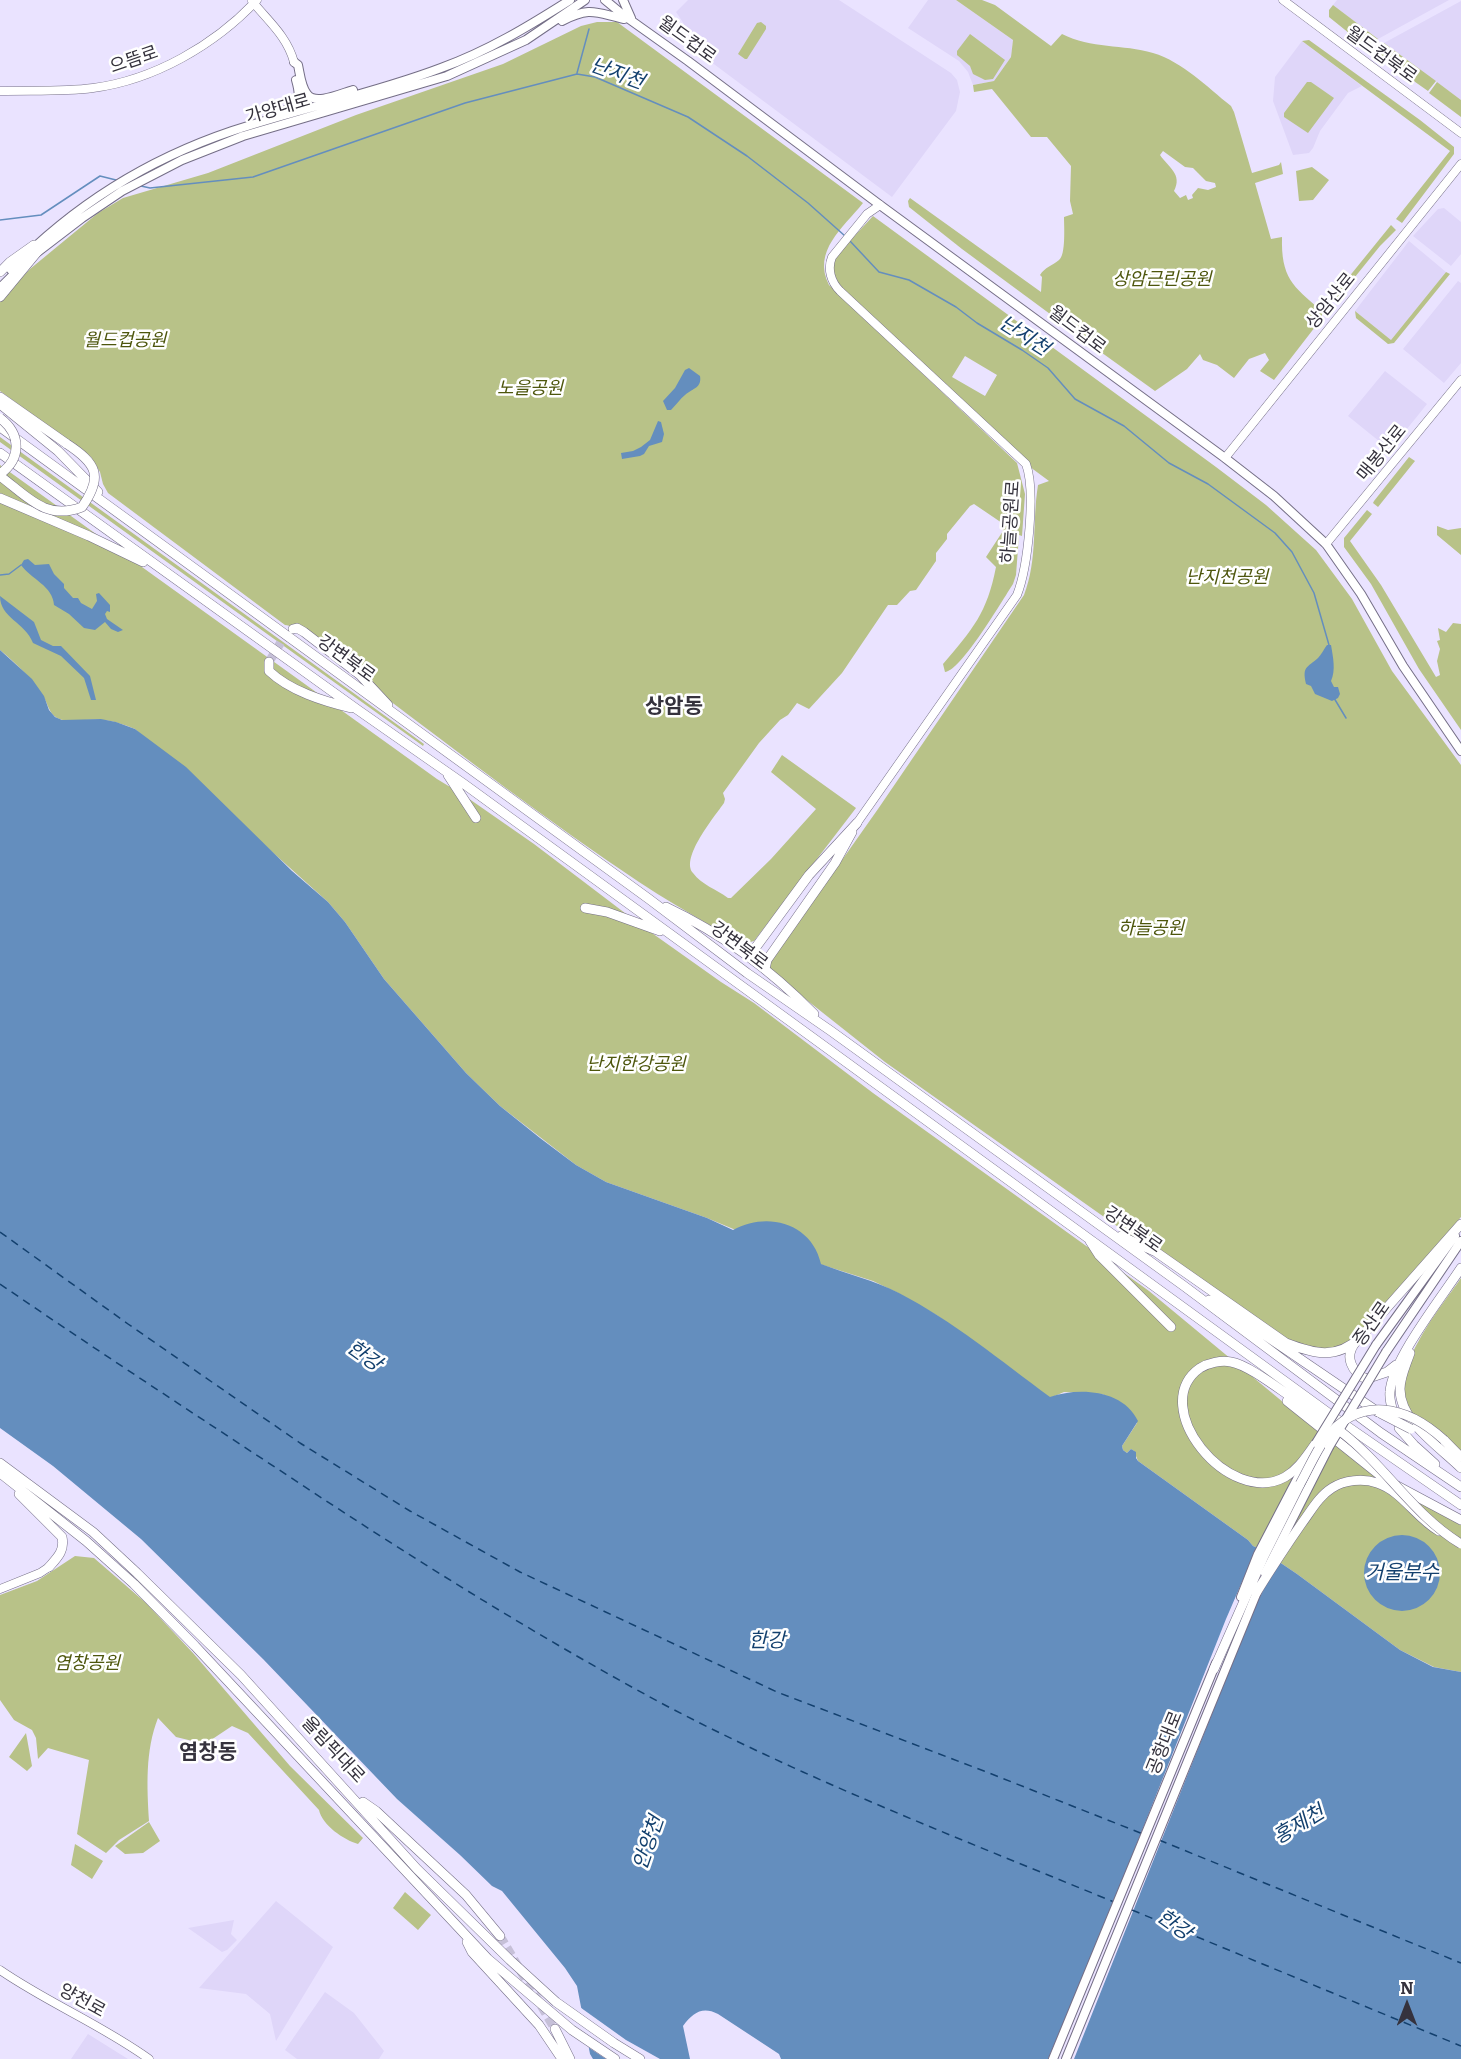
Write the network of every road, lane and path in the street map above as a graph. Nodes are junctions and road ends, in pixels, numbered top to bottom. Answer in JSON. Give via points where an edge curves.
{"nodes":[{"id":1,"x":585,"y":0,"type":"edge"},
{"id":2,"x":605,"y":0,"type":"edge"},
{"id":3,"x":623,"y":0,"type":"edge"},
{"id":4,"x":1283,"y":0,"type":"edge"},
{"id":5,"x":254,"y":1,"type":"edge"},
{"id":6,"x":565,"y":2,"type":"edge"},
{"id":7,"x":633,"y":21,"type":"junction"},
{"id":8,"x":530,"y":38,"type":"junction"},
{"id":9,"x":294,"y":61,"type":"junction"},
{"id":10,"x":427,"y":74,"type":"junction"},
{"id":11,"x":0,"y":91,"type":"edge"},
{"id":12,"x":252,"y":125,"type":"junction"},
{"id":13,"x":1461,"y":133,"type":"edge"},
{"id":14,"x":1461,"y":164,"type":"edge"},
{"id":15,"x":879,"y":205,"type":"junction"},
{"id":16,"x":36,"y":248,"type":"junction"},
{"id":17,"x":0,"y":272,"type":"edge"},
{"id":18,"x":0,"y":282,"type":"edge"},
{"id":19,"x":0,"y":288,"type":"edge"},
{"id":20,"x":0,"y":297,"type":"edge"},
{"id":21,"x":1461,"y":380,"type":"edge"},
{"id":22,"x":0,"y":397,"type":"edge"},
{"id":23,"x":0,"y":404,"type":"edge"},
{"id":24,"x":0,"y":411,"type":"edge"},
{"id":25,"x":0,"y":418,"type":"edge"},
{"id":26,"x":0,"y":427,"type":"edge"},
{"id":27,"x":0,"y":453,"type":"edge"},
{"id":28,"x":62,"y":456,"type":"junction"},
{"id":29,"x":1225,"y":458,"type":"junction"},
{"id":30,"x":0,"y":475,"type":"edge"},
{"id":31,"x":0,"y":498,"type":"edge"},
{"id":32,"x":118,"y":513,"type":"junction"},
{"id":33,"x":1326,"y":544,"type":"junction"},
{"id":34,"x":167,"y":573,"type":"junction"},
{"id":35,"x":293,"y":629,"type":"dead end"},
{"id":36,"x":269,"y":662,"type":"dead end"},
{"id":37,"x":358,"y":710,"type":"junction"},
{"id":38,"x":402,"y":720,"type":"junction"},
{"id":39,"x":1461,"y":751,"type":"edge"},
{"id":40,"x":445,"y":771,"type":"junction"},
{"id":41,"x":476,"y":818,"type":"dead end"},
{"id":42,"x":857,"y":823,"type":"junction"},
{"id":43,"x":826,"y":855,"type":"junction"},
{"id":44,"x":836,"y":861,"type":"junction"},
{"id":45,"x":649,"y":899,"type":"junction"},
{"id":46,"x":585,"y":908,"type":"dead end"},
{"id":47,"x":672,"y":935,"type":"junction"},
{"id":48,"x":741,"y":950,"type":"junction"},
{"id":49,"x":765,"y":969,"type":"junction"},
{"id":50,"x":831,"y":1031,"type":"junction"},
{"id":51,"x":1096,"y":1224,"type":"junction"},
{"id":52,"x":1461,"y":1226,"type":"edge"},
{"id":53,"x":1087,"y":1237,"type":"junction"},
{"id":54,"x":1461,"y":1241,"type":"edge"},
{"id":55,"x":1461,"y":1268,"type":"edge"},
{"id":56,"x":1184,"y":1286,"type":"junction"},
{"id":57,"x":1171,"y":1327,"type":"dead end"},
{"id":58,"x":1361,"y":1337,"type":"junction"},
{"id":59,"x":1413,"y":1340,"type":"junction"},
{"id":60,"x":1247,"y":1353,"type":"junction"},
{"id":61,"x":1400,"y":1362,"type":"junction"},
{"id":62,"x":1260,"y":1378,"type":"junction"},
{"id":63,"x":1297,"y":1401,"type":"junction"},
{"id":64,"x":1394,"y":1415,"type":"dead end"},
{"id":65,"x":1400,"y":1428,"type":"dead end"},
{"id":66,"x":1316,"y":1443,"type":"junction"},
{"id":67,"x":1442,"y":1444,"type":"junction"},
{"id":68,"x":1329,"y":1447,"type":"joint"},
{"id":69,"x":1461,"y":1457,"type":"edge"},
{"id":70,"x":0,"y":1463,"type":"edge"},
{"id":71,"x":1461,"y":1468,"type":"edge"},
{"id":72,"x":0,"y":1474,"type":"edge"},
{"id":73,"x":1461,"y":1487,"type":"edge"},
{"id":74,"x":1461,"y":1505,"type":"edge"},
{"id":75,"x":1461,"y":1520,"type":"edge"},
{"id":76,"x":1445,"y":1534,"type":"junction"},
{"id":77,"x":1461,"y":1544,"type":"edge"},
{"id":78,"x":49,"y":1567,"type":"joint"},
{"id":79,"x":0,"y":1589,"type":"edge"},
{"id":80,"x":1256,"y":1593,"type":"junction"},
{"id":81,"x":1214,"y":1669,"type":"junction"},
{"id":82,"x":350,"y":1794,"type":"junction"},
{"id":83,"x":462,"y":1932,"type":"junction"},
{"id":84,"x":500,"y":1936,"type":"tunnel mouth"},
{"id":85,"x":0,"y":1970,"type":"edge"},
{"id":86,"x":555,"y":2029,"type":"tunnel mouth"},
{"id":87,"x":149,"y":2059,"type":"edge"},
{"id":88,"x":562,"y":2059,"type":"edge"},
{"id":89,"x":570,"y":2059,"type":"edge"},
{"id":90,"x":615,"y":2059,"type":"edge"},
{"id":91,"x":640,"y":2059,"type":"edge"},
{"id":92,"x":1053,"y":2059,"type":"edge"},
{"id":93,"x":1066,"y":2059,"type":"edge"}],
"edges":[{"from":1,"to":8,"type":"main road","name":"가양대로"},
{"from":2,"to":7,"type":"main road","name":"월드컵로"},
{"from":3,"to":7,"type":"main road"},
{"from":4,"to":13,"type":"main road","name":"월드컵북로"},
{"from":5,"to":9,"type":"main road","via":[[283,35]]},
{"from":5,"to":11,"type":"main road","name":"으뜸로","via":[[218,34],[171,63],[130,81],[91,88]]},
{"from":6,"to":10,"type":"main road","name":"가양대로","via":[[523,30]]},
{"from":7,"to":8,"type":"main road","via":[[591,12],[569,17]]},
{"from":7,"to":15,"type":"main road","name":"월드컵로"},
{"from":8,"to":16,"type":"main road","name":"가양대로","via":[[438,80],[243,136],[189,157],[122,192]]},
{"from":9,"to":10,"type":"main road","via":[[306,93],[316,99],[399,77]]},
{"from":9,"to":12,"type":"main road","via":[[299,100],[289,109]]},
{"from":10,"to":12,"type":"main road","name":"가양대로"},
{"from":12,"to":16,"type":"main road","name":"가양대로","via":[[194,145],[133,174],[75,212]]},
{"from":14,"to":29,"type":"main road","name":"상암산로"},
{"from":15,"to":29,"type":"main road","name":"월드컵로"},
{"from":15,"to":42,"type":"main road","name":"하늘공원로","via":[[867,214],[830,263],[836,288],[1026,464],[1030,476],[1028,547],[1017,594]]},
{"from":16,"to":17,"type":"highway"},
{"from":16,"to":18,"type":"main road","name":"가양대로"},
{"from":16,"to":19,"type":"main road","name":"가양대로"},
{"from":16,"to":20,"type":"highway"},
{"from":21,"to":33,"type":"main road","name":"매봉산로"},
{"from":22,"to":30,"type":"highway","bridge":true,"via":[[85,456],[96,474],[95,486],[82,507],[63,512],[45,510]]},
{"from":23,"to":28,"type":"highway"},
{"from":24,"to":28,"type":"highway"},
{"from":25,"to":30,"type":"highway","bridge":true,"via":[[12,428],[16,447],[9,467]]},
{"from":26,"to":32,"type":"highway","name":"강변북로"},
{"from":27,"to":34,"type":"highway","name":"강변북로"},
{"from":28,"to":32,"type":"highway"},
{"from":29,"to":33,"type":"main road","name":"월드컵로"},
{"from":31,"to":34,"type":"highway"},
{"from":32,"to":38,"type":"highway","name":"강변북로"},
{"from":33,"to":39,"type":"main road","name":"월드컵로"},
{"from":34,"to":37,"type":"highway","name":"강변북로"},
{"from":35,"to":38,"type":"highway","via":[[304,632],[360,675]]},
{"from":36,"to":37,"type":"highway","via":[[269,671],[278,679],[325,701]]},
{"from":37,"to":40,"type":"highway","name":"강변북로"},
{"from":38,"to":45,"type":"highway","name":"강변북로"},
{"from":40,"to":41,"type":"highway"},
{"from":40,"to":47,"type":"highway","name":"강변북로"},
{"from":42,"to":43,"type":"highway"},
{"from":42,"to":44,"type":"highway"},
{"from":43,"to":44,"type":"highway"},
{"from":43,"to":48,"type":"highway","via":[[756,947]]},
{"from":44,"to":49,"type":"highway","via":[[767,960]]},
{"from":45,"to":48,"type":"highway","via":[[699,922]]},
{"from":45,"to":50,"type":"highway","name":"강변북로"},
{"from":46,"to":47,"type":"highway"},
{"from":47,"to":53,"type":"highway","name":"강변북로"},
{"from":48,"to":49,"type":"highway"},
{"from":49,"to":50,"type":"highway"},
{"from":50,"to":51,"type":"highway","name":"강변북로"},
{"from":51,"to":56,"type":"highway","name":"강변북로"},
{"from":51,"to":58,"type":"highway","via":[[1156,1252],[1286,1343],[1307,1351],[1330,1353],[1351,1346]]},
{"from":52,"to":58,"type":"highway"},
{"from":52,"to":66,"type":"main road","name":"증산로","bridge":true,"via":[[1376,1345]]},
{"from":53,"to":57,"type":"highway","via":[[1099,1255]]},
{"from":53,"to":60,"type":"highway","name":"강변북로"},
{"from":54,"to":68,"type":"main road","name":"증산로","bridge":true,"via":[[1386,1352]]},
{"from":55,"to":59,"type":"highway"},
{"from":56,"to":67,"type":"highway","bridge":true,"via":[[1225,1308],[1380,1413]]},
{"from":56,"to":73,"type":"highway","name":"강변북로","via":[[1381,1433]]},
{"from":58,"to":61,"type":"highway","via":[[1349,1358],[1359,1375],[1371,1378]]},
{"from":59,"to":61,"type":"highway"},
{"from":59,"to":67,"type":"highway","via":[[1402,1375],[1401,1399],[1411,1419]]},
{"from":60,"to":63,"type":"highway","via":[[1261,1372]]},
{"from":60,"to":74,"type":"highway","name":"강변북로"},
{"from":61,"to":64,"type":"highway","via":[[1390,1392]]},
{"from":62,"to":63,"type":"highway"},
{"from":62,"to":66,"type":"highway","via":[[1229,1361],[1203,1366],[1193,1373],[1183,1393],[1182,1406],[1205,1455],[1237,1478],[1276,1481],[1300,1465]]},
{"from":62,"to":75,"type":"highway","via":[[1363,1464]]},
{"from":63,"to":76,"type":"highway","bridge":true,"via":[[1363,1450],[1408,1501]]},
{"from":65,"to":73,"type":"highway","via":[[1414,1446]]},
{"from":66,"to":81,"type":"main road","name":"공항대로","via":[[1258,1554]]},
{"from":67,"to":69,"type":"highway"},
{"from":67,"to":71,"type":"highway"},
{"from":67,"to":81,"type":"highway","bridge":true,"via":[[1431,1428],[1412,1416],[1386,1409],[1363,1412],[1331,1433],[1264,1556]]},
{"from":68,"to":80,"type":"main road","name":"공항대로"},
{"from":70,"to":82,"type":"highway","name":"올림픽대로","via":[[111,1548],[241,1675]]},
{"from":72,"to":78,"type":"highway","via":[[61,1534],[62,1549]]},
{"from":72,"to":83,"type":"highway","name":"올림픽대로","via":[[134,1584]]},
{"from":76,"to":77,"type":"highway","bridge":true},
{"from":76,"to":80,"type":"highway","bridge":true,"via":[[1427,1524],[1389,1488],[1363,1480],[1347,1482],[1333,1487],[1317,1502]]},
{"from":78,"to":79,"type":"main road"},
{"from":80,"to":93,"type":"main road","name":"공항대로"},
{"from":81,"to":92,"type":"main road","name":"공항대로"},
{"from":82,"to":84,"type":"highway","via":[[376,1810],[466,1895]]},
{"from":82,"to":91,"type":"highway","name":"올림픽대로","via":[[417,1869],[510,1960],[556,2002]]},
{"from":83,"to":88,"type":"highway","via":[[472,1952],[539,2025]]},
{"from":83,"to":90,"type":"highway","name":"올림픽대로","via":[[557,2017]]},
{"from":85,"to":87,"type":"main road","name":"양천로"},
{"from":86,"to":89,"type":"highway"}]}
